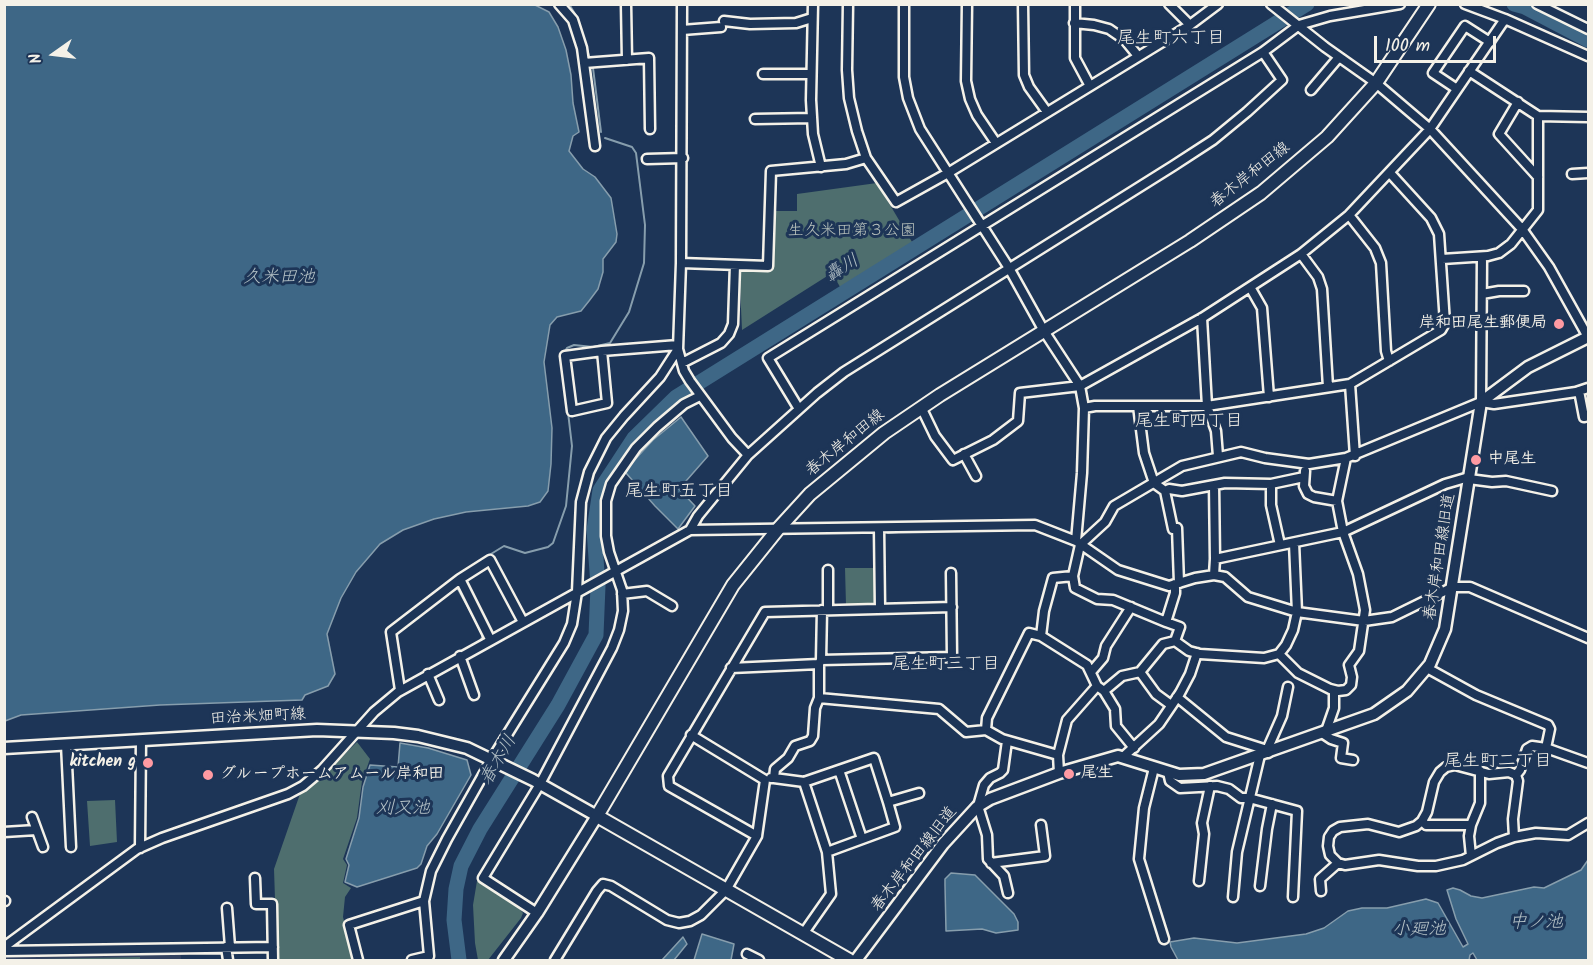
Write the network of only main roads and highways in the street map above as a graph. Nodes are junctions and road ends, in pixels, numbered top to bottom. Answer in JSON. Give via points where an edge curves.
{"nodes":[{"id":1,"x":1426,"y":9,"type":"edge"},
{"id":2,"x":849,"y":960,"type":"edge"}],
"edges":[{"from":1,"to":2,"type":"main road","name":"春木岸和田線","via":[[1376,83],[1327,137],[1261,193],[921,407],[846,462],[810,494],[733,585],[597,816]]}]}
